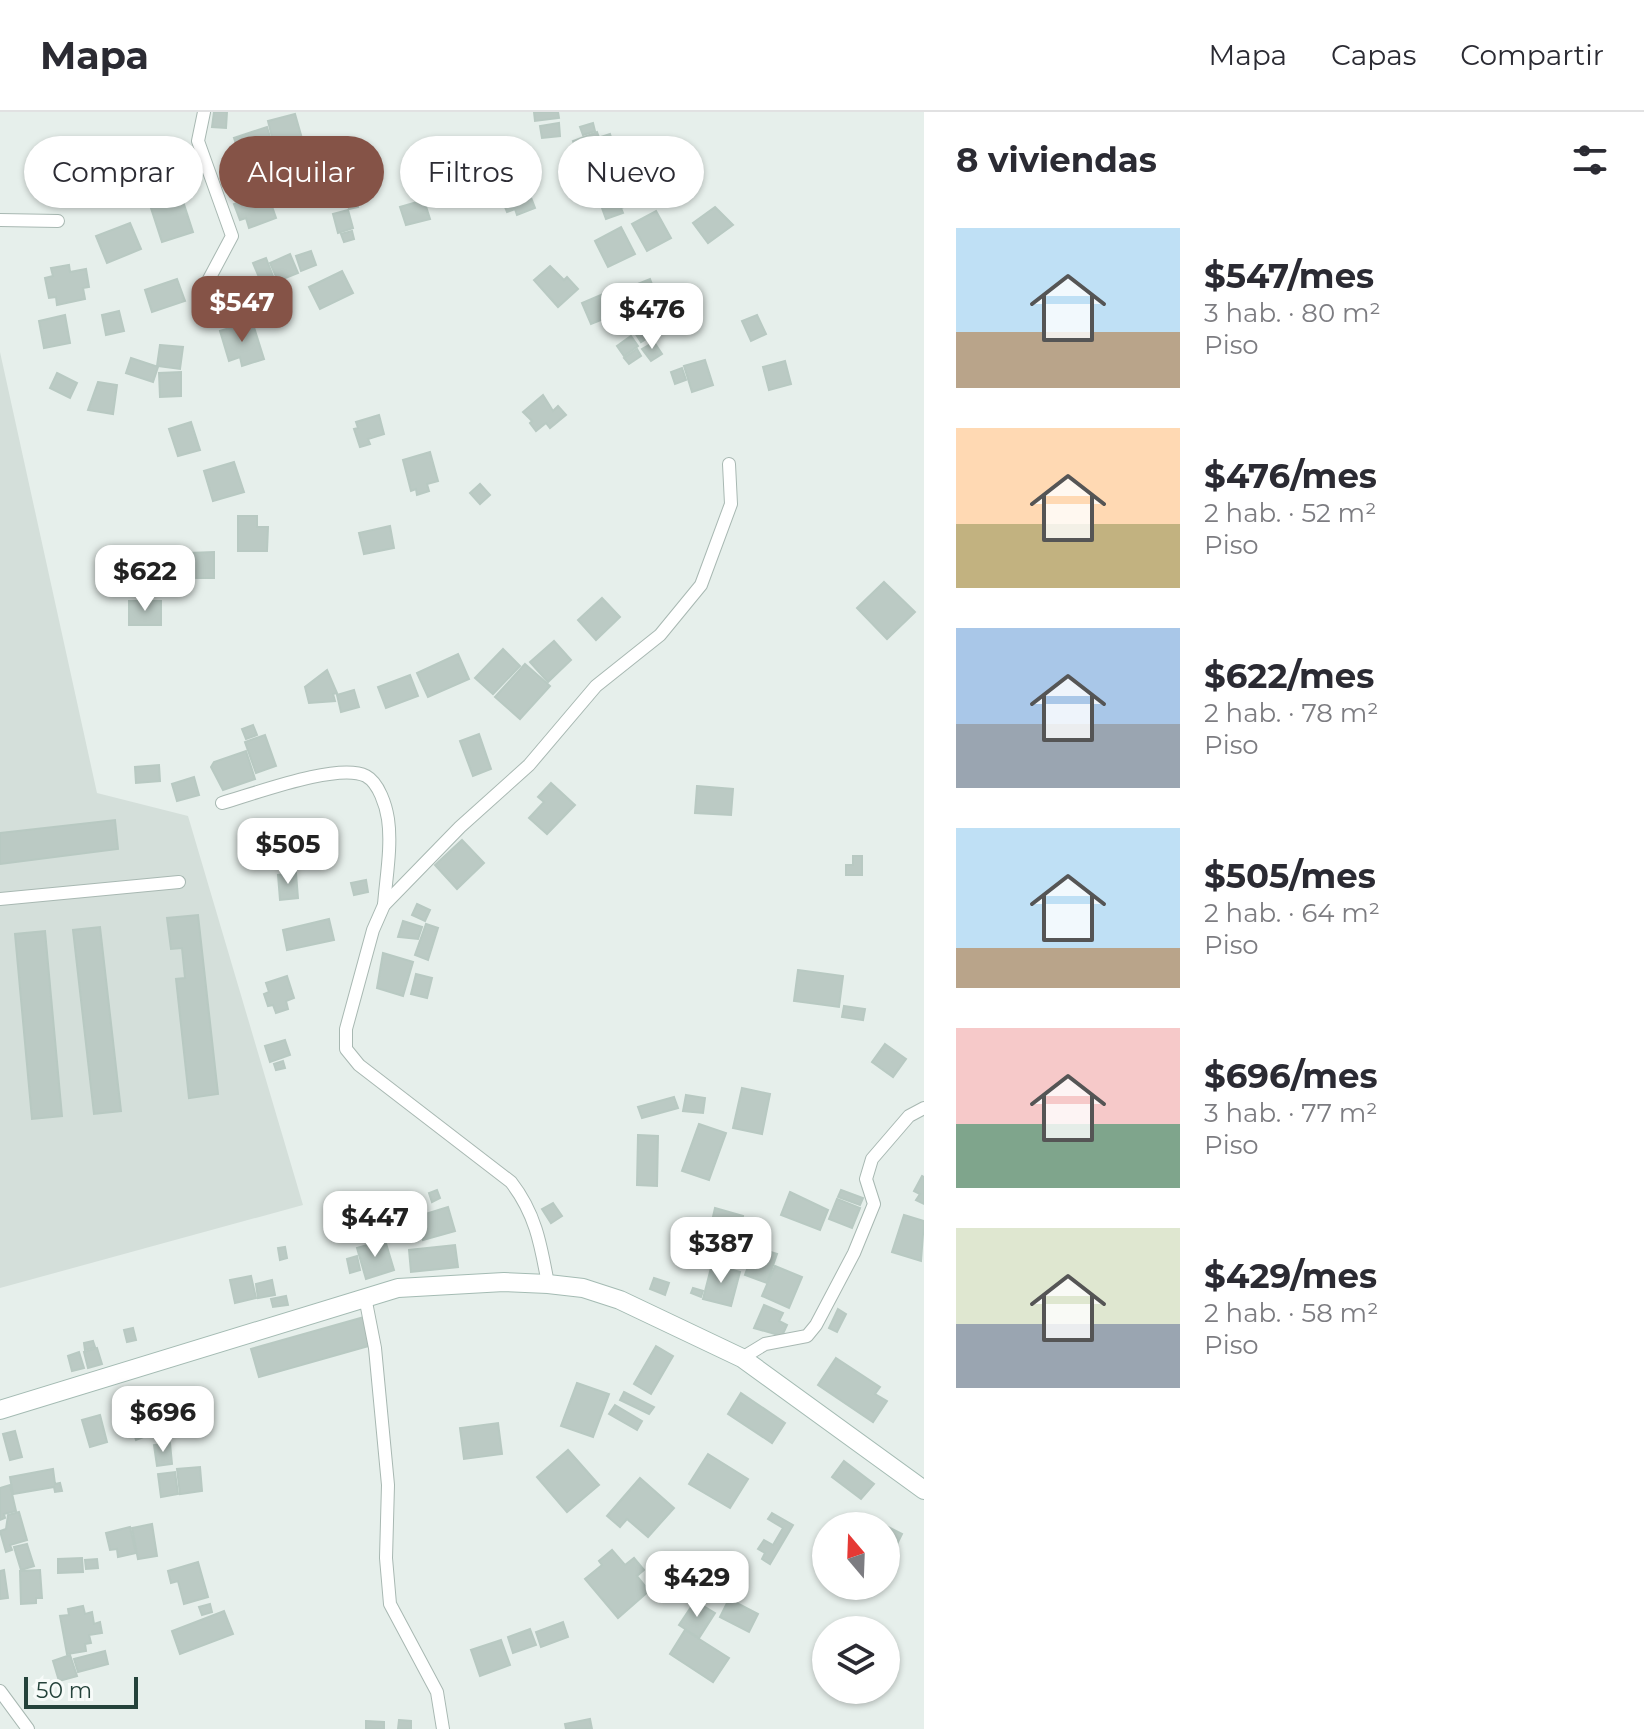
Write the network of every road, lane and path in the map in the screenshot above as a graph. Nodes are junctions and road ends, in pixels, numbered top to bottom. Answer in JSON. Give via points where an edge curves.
{"nodes":[{"id":1,"x":204,"y":112,"type":"edge"},
{"id":2,"x":0,"y":220,"type":"edge"},
{"id":3,"x":58,"y":221,"type":"dead end"},
{"id":4,"x":208,"y":281,"type":"dead end"},
{"id":5,"x":729,"y":464,"type":"dead end"},
{"id":6,"x":222,"y":803,"type":"dead end"},
{"id":7,"x":179,"y":882,"type":"dead end"},
{"id":8,"x":0,"y":899,"type":"edge"},
{"id":9,"x":384,"y":905,"type":"junction"},
{"id":10,"x":924,"y":1108,"type":"edge"},
{"id":11,"x":548,"y":1284,"type":"junction"},
{"id":12,"x":365,"y":1297,"type":"junction"},
{"id":13,"x":742,"y":1358,"type":"junction"},
{"id":14,"x":0,"y":1410,"type":"edge"},
{"id":15,"x":924,"y":1490,"type":"edge"},
{"id":16,"x":0,"y":1691,"type":"edge"},
{"id":17,"x":28,"y":1729,"type":"edge"},
{"id":18,"x":443,"y":1729,"type":"edge"}],
"edges":[{"from":1,"to":4,"type":"street","via":[[198,141],[232,236]]},
{"from":2,"to":3,"type":"street"},
{"from":5,"to":9,"type":"street","via":[[731,504],[701,585],[660,635],[596,686],[529,765]]},
{"from":6,"to":9,"type":"street","via":[[324,775],[369,777],[388,819]]},
{"from":7,"to":8,"type":"street"},
{"from":9,"to":11,"type":"street","via":[[346,1029],[346,1049],[359,1065],[511,1182],[537,1224]]},
{"from":10,"to":13,"type":"street","via":[[909,1116],[872,1159],[866,1179],[874,1204],[816,1325],[807,1336],[765,1344]]},
{"from":11,"to":12,"type":"street","via":[[433,1285]]},
{"from":11,"to":13,"type":"street","via":[[620,1300]]},
{"from":12,"to":14,"type":"street"},
{"from":12,"to":18,"type":"street","via":[[388,1485],[390,1604],[437,1692]]},
{"from":13,"to":15,"type":"street"},
{"from":16,"to":17,"type":"street"}]}
